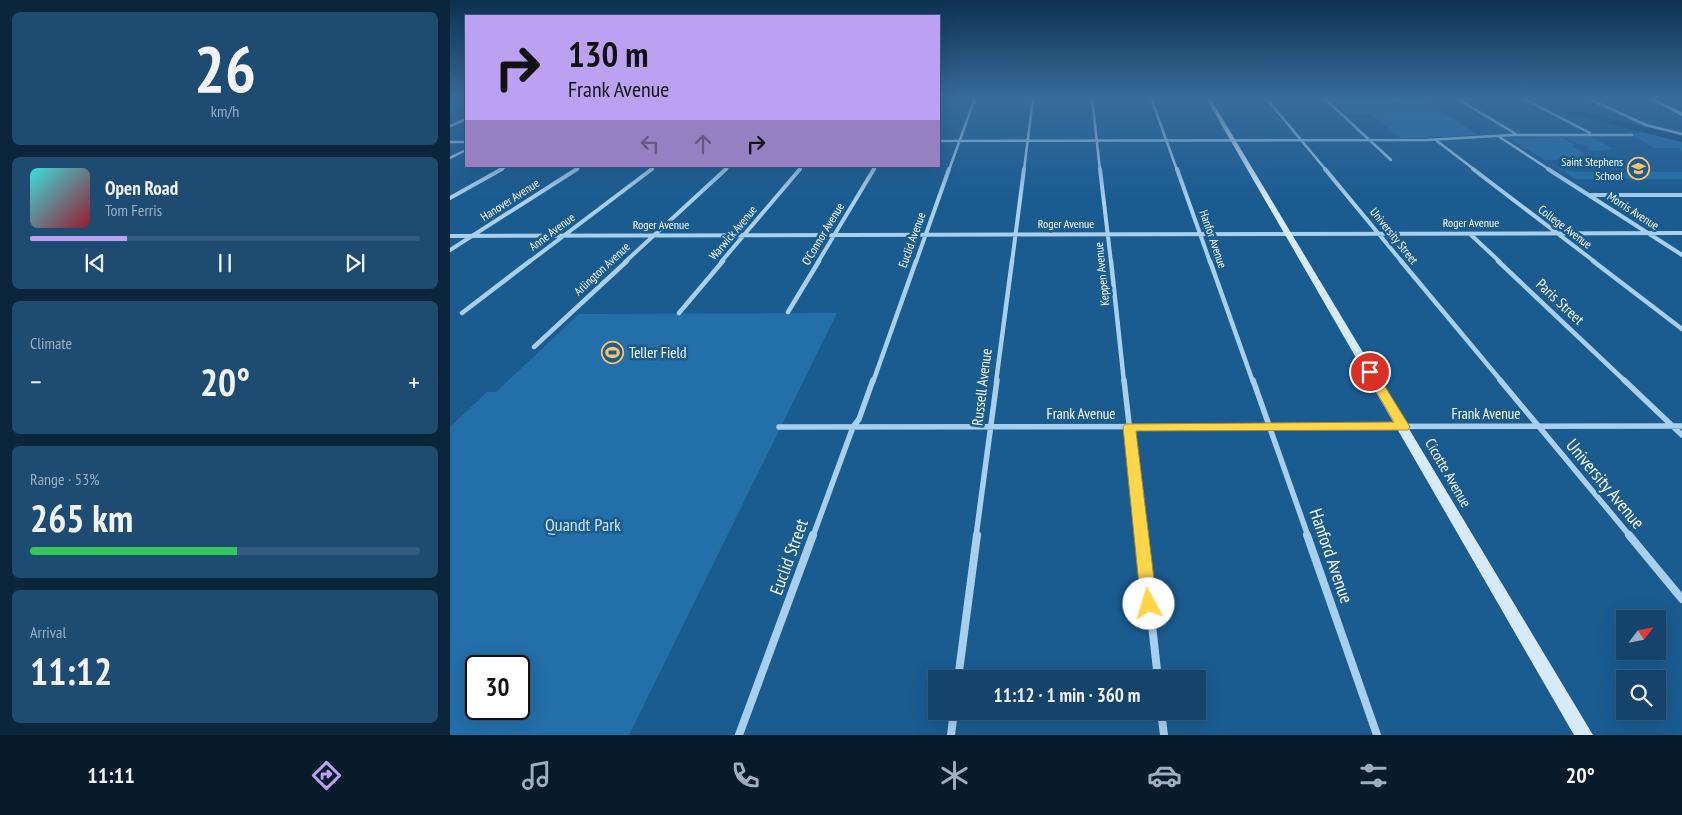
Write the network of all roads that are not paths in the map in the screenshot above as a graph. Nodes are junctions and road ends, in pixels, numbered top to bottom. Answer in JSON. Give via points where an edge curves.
{"nodes":[{"id":1,"x":962,"y":132,"type":"edge"},
{"id":2,"x":1027,"y":132,"type":"edge"},
{"id":3,"x":1095,"y":132,"type":"edge"},
{"id":4,"x":1163,"y":132,"type":"edge"},
{"id":5,"x":1228,"y":132,"type":"edge"},
{"id":6,"x":1295,"y":132,"type":"edge"},
{"id":7,"x":1360,"y":132,"type":"edge"},
{"id":8,"x":1512,"y":132,"type":"edge"},
{"id":9,"x":1588,"y":132,"type":"edge"},
{"id":10,"x":1516,"y":135,"type":"junction"},
{"id":11,"x":1593,"y":135,"type":"junction"},
{"id":12,"x":1632,"y":135,"type":"dead end"},
{"id":13,"x":1498,"y":136,"type":"junction"},
{"id":14,"x":1096,"y":140,"type":"junction"},
{"id":15,"x":1166,"y":140,"type":"junction"},
{"id":16,"x":1233,"y":140,"type":"junction"},
{"id":17,"x":1302,"y":140,"type":"junction"},
{"id":18,"x":1368,"y":140,"type":"junction"},
{"id":19,"x":1436,"y":140,"type":"junction"},
{"id":20,"x":940,"y":141,"type":"edge"},
{"id":21,"x":959,"y":141,"type":"junction"},
{"id":22,"x":1026,"y":141,"type":"junction"},
{"id":23,"x":450,"y":142,"type":"edge"},
{"id":24,"x":465,"y":142,"type":"edge"},
{"id":25,"x":465,"y":150,"type":"edge"},
{"id":26,"x":450,"y":158,"type":"edge"},
{"id":27,"x":1391,"y":160,"type":"dead end"},
{"id":28,"x":505,"y":167,"type":"edge"},
{"id":29,"x":579,"y":167,"type":"edge"},
{"id":30,"x":654,"y":167,"type":"edge"},
{"id":31,"x":728,"y":167,"type":"edge"},
{"id":32,"x":801,"y":167,"type":"edge"},
{"id":33,"x":875,"y":167,"type":"edge"},
{"id":34,"x":1682,"y":194,"type":"edge"},
{"id":35,"x":1590,"y":195,"type":"junction"},
{"id":36,"x":450,"y":198,"type":"edge"},
{"id":37,"x":1556,"y":233,"type":"junction"},
{"id":38,"x":1647,"y":233,"type":"junction"},
{"id":39,"x":1682,"y":233,"type":"edge"},
{"id":40,"x":924,"y":234,"type":"junction"},
{"id":41,"x":1014,"y":234,"type":"junction"},
{"id":42,"x":1107,"y":234,"type":"junction"},
{"id":43,"x":1200,"y":234,"type":"junction"},
{"id":44,"x":1289,"y":234,"type":"junction"},
{"id":45,"x":1380,"y":234,"type":"junction"},
{"id":46,"x":1470,"y":234,"type":"junction"},
{"id":47,"x":564,"y":235,"type":"junction"},
{"id":48,"x":654,"y":235,"type":"junction"},
{"id":49,"x":744,"y":235,"type":"junction"},
{"id":50,"x":834,"y":235,"type":"junction"},
{"id":51,"x":450,"y":236,"type":"edge"},
{"id":52,"x":473,"y":236,"type":"junction"},
{"id":53,"x":450,"y":250,"type":"edge"},
{"id":54,"x":1682,"y":255,"type":"edge"},
{"id":55,"x":788,"y":312,"type":"dead end"},
{"id":56,"x":462,"y":313,"type":"dead end"},
{"id":57,"x":679,"y":313,"type":"dead end"},
{"id":58,"x":1682,"y":329,"type":"edge"},
{"id":59,"x":534,"y":347,"type":"dead end"},
{"id":60,"x":1255,"y":388,"type":"joint"},
{"id":61,"x":1506,"y":388,"type":"joint"},
{"id":62,"x":869,"y":389,"type":"joint"},
{"id":63,"x":1269,"y":426,"type":"junction"},
{"id":64,"x":1538,"y":426,"type":"junction"},
{"id":65,"x":1672,"y":426,"type":"junction"},
{"id":66,"x":1682,"y":426,"type":"edge"},
{"id":67,"x":779,"y":427,"type":"dead end"},
{"id":68,"x":853,"y":427,"type":"junction"},
{"id":69,"x":992,"y":427,"type":"junction"},
{"id":70,"x":1129,"y":427,"type":"junction"},
{"id":71,"x":1403,"y":427,"type":"junction"},
{"id":72,"x":1682,"y":435,"type":"edge"},
{"id":73,"x":1682,"y":599,"type":"edge"},
{"id":74,"x":959,"y":670,"type":"edge"},
{"id":75,"x":1157,"y":670,"type":"edge"},
{"id":76,"x":953,"y":720,"type":"edge"},
{"id":77,"x":1162,"y":720,"type":"edge"},
{"id":78,"x":739,"y":735,"type":"edge"},
{"id":79,"x":951,"y":735,"type":"edge"},
{"id":80,"x":1164,"y":735,"type":"edge"},
{"id":81,"x":1377,"y":735,"type":"edge"},
{"id":82,"x":1584,"y":735,"type":"edge"}],
"edges":[{"from":1,"to":21,"type":"street","name":"Euclid Avenue"},
{"from":2,"to":22,"type":"street","name":"Russell Avenue"},
{"from":3,"to":14,"type":"street","name":"Keppen Avenue"},
{"from":4,"to":15,"type":"street","name":"Hanfor Avenue"},
{"from":5,"to":16,"type":"street","name":"Cicotte Avenue"},
{"from":6,"to":17,"type":"street","name":"University Street"},
{"from":7,"to":18,"type":"street"},
{"from":8,"to":10,"type":"street"},
{"from":9,"to":11,"type":"street"},
{"from":10,"to":11,"type":"street"},
{"from":10,"to":13,"type":"street"},
{"from":11,"to":12,"type":"street"},
{"from":13,"to":19,"type":"street"},
{"from":13,"to":35,"type":"street","name":"Morris Avenue"},
{"from":14,"to":15,"type":"street"},
{"from":14,"to":22,"type":"street"},
{"from":14,"to":42,"type":"street","name":"Keppen Avenue"},
{"from":15,"to":16,"type":"street"},
{"from":15,"to":43,"type":"street","name":"Hanfor Avenue"},
{"from":16,"to":17,"type":"street"},
{"from":16,"to":44,"type":"street","name":"Cicotte Avenue"},
{"from":17,"to":18,"type":"street"},
{"from":17,"to":45,"type":"street","name":"University Street"},
{"from":18,"to":19,"type":"street"},
{"from":18,"to":27,"type":"street"},
{"from":19,"to":37,"type":"street","name":"College Avenue"},
{"from":20,"to":21,"type":"street"},
{"from":21,"to":22,"type":"street"},
{"from":21,"to":40,"type":"street","name":"Euclid Avenue"},
{"from":22,"to":41,"type":"street","name":"Russell Avenue"},
{"from":23,"to":24,"type":"street"},
{"from":25,"to":26,"type":"street"},
{"from":28,"to":36,"type":"street"},
{"from":29,"to":52,"type":"street","name":"Hanover Avenue"},
{"from":30,"to":47,"type":"street","name":"Anne Avenue"},
{"from":31,"to":48,"type":"street","name":"Arlington Avenue"},
{"from":32,"to":49,"type":"street","name":"Warwick Avenue"},
{"from":33,"to":50,"type":"street","name":"O'Connor Avenue"},
{"from":34,"to":35,"type":"street"},
{"from":35,"to":38,"type":"street","name":"Morris Avenue"},
{"from":37,"to":38,"type":"street","name":"Roger Avenue"},
{"from":37,"to":46,"type":"street","name":"Roger Avenue"},
{"from":37,"to":58,"type":"street","name":"College Avenue"},
{"from":38,"to":39,"type":"street","name":"Roger Avenue"},
{"from":38,"to":54,"type":"street","name":"Morris Avenue"},
{"from":40,"to":41,"type":"street","name":"Roger Avenue"},
{"from":40,"to":50,"type":"street","name":"Roger Avenue"},
{"from":40,"to":62,"type":"street","name":"Euclid Avenue"},
{"from":41,"to":42,"type":"street","name":"Roger Avenue"},
{"from":41,"to":69,"type":"street","name":"Russell Avenue"},
{"from":42,"to":43,"type":"street","name":"Roger Avenue"},
{"from":42,"to":70,"type":"street","name":"Keppen Avenue"},
{"from":43,"to":44,"type":"street","name":"Roger Avenue"},
{"from":43,"to":60,"type":"street","name":"Hanfor Avenue"},
{"from":44,"to":45,"type":"street","name":"Roger Avenue"},
{"from":44,"to":71,"type":"street","name":"Cicotte Avenue"},
{"from":45,"to":46,"type":"street","name":"Roger Avenue"},
{"from":45,"to":61,"type":"street","name":"University Street"},
{"from":46,"to":65,"type":"street","name":"Paris Street"},
{"from":47,"to":48,"type":"street","name":"Roger Avenue"},
{"from":47,"to":52,"type":"street","name":"Roger Avenue"},
{"from":47,"to":56,"type":"street","name":"Anne Avenue"},
{"from":48,"to":49,"type":"street","name":"Roger Avenue"},
{"from":48,"to":59,"type":"street","name":"Arlington Avenue"},
{"from":49,"to":50,"type":"street","name":"Roger Avenue"},
{"from":49,"to":57,"type":"street","name":"Warwick Avenue"},
{"from":50,"to":55,"type":"street","name":"O'Connor Avenue"},
{"from":51,"to":52,"type":"street","name":"Roger Avenue"},
{"from":52,"to":53,"type":"street","name":"Hanover Avenue"},
{"from":60,"to":63,"type":"street","name":"Hanford Avenue"},
{"from":61,"to":64,"type":"street","name":"University Avenue"},
{"from":62,"to":68,"type":"street","name":"Euclid Street"},
{"from":63,"to":70,"type":"street","name":"Frank Avenue"},
{"from":63,"to":71,"type":"street","name":"Frank Avenue"},
{"from":63,"to":81,"type":"street","name":"Hanford Avenue"},
{"from":64,"to":65,"type":"street","name":"Frank Avenue"},
{"from":64,"to":71,"type":"street","name":"Frank Avenue"},
{"from":64,"to":73,"type":"street","name":"University Avenue"},
{"from":65,"to":66,"type":"street","name":"Frank Avenue"},
{"from":65,"to":72,"type":"street","name":"Paris Street"},
{"from":67,"to":68,"type":"street","name":"Frank Avenue"},
{"from":68,"to":69,"type":"street","name":"Frank Avenue"},
{"from":68,"to":78,"type":"street","name":"Euclid Street"},
{"from":69,"to":70,"type":"street","name":"Frank Avenue"},
{"from":69,"to":74,"type":"street","name":"Russell Avenue"},
{"from":70,"to":75,"type":"street","name":"Keppen Avenue"},
{"from":71,"to":82,"type":"street","name":"Cicotte Avenue"},
{"from":76,"to":79,"type":"street"},
{"from":77,"to":80,"type":"street"}]}
